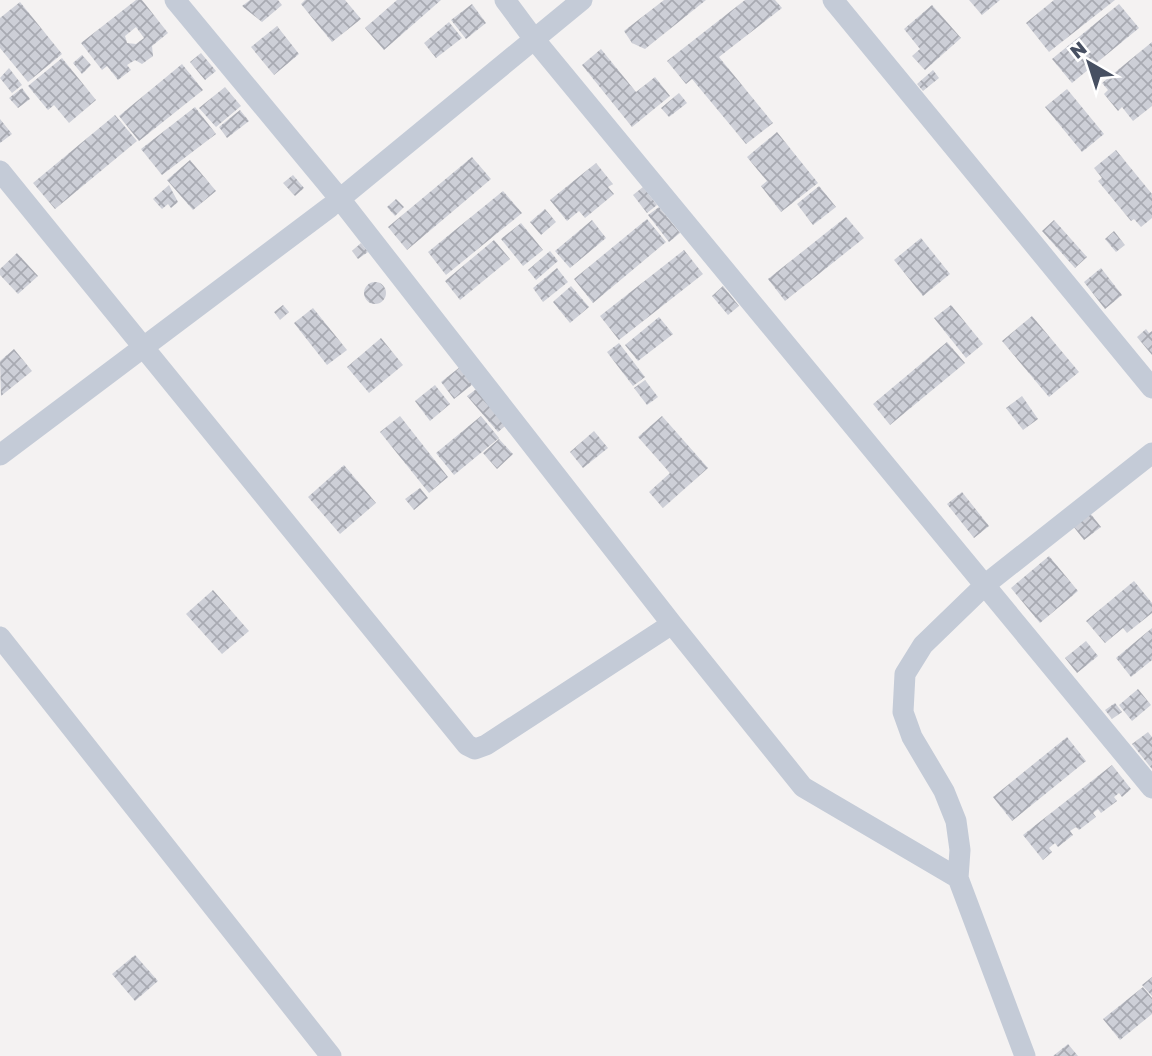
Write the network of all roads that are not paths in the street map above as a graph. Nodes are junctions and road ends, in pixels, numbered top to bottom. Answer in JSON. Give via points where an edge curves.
{"nodes":[{"id":1,"x":175,"y":0,"type":"edge"},
{"id":2,"x":505,"y":0,"type":"edge"},
{"id":3,"x":582,"y":0,"type":"edge"},
{"id":4,"x":833,"y":0,"type":"edge"},
{"id":5,"x":534,"y":39,"type":"junction"},
{"id":6,"x":0,"y":171,"type":"edge"},
{"id":7,"x":340,"y":199,"type":"junction"},
{"id":8,"x":145,"y":346,"type":"junction"},
{"id":9,"x":1152,"y":388,"type":"edge"},
{"id":10,"x":1152,"y":453,"type":"edge"},
{"id":11,"x":0,"y":455,"type":"edge"},
{"id":12,"x":986,"y":583,"type":"junction"},
{"id":13,"x":672,"y":624,"type":"junction"},
{"id":14,"x":0,"y":637,"type":"edge"},
{"id":15,"x":1152,"y":788,"type":"edge"},
{"id":16,"x":958,"y":878,"type":"junction"},
{"id":17,"x":331,"y":1056,"type":"edge"},
{"id":18,"x":1025,"y":1056,"type":"edge"}],
"edges":[{"from":1,"to":7,"type":"street"},
{"from":2,"to":5,"type":"street"},
{"from":3,"to":5,"type":"street"},
{"from":4,"to":9,"type":"street"},
{"from":5,"to":7,"type":"street"},
{"from":5,"to":12,"type":"street"},
{"from":6,"to":8,"type":"street"},
{"from":7,"to":8,"type":"street"},
{"from":7,"to":13,"type":"street"},
{"from":8,"to":11,"type":"street"},
{"from":8,"to":13,"type":"street","via":[[467,745],[475,749],[486,745]]},
{"from":10,"to":12,"type":"street"},
{"from":12,"to":15,"type":"street"},
{"from":12,"to":16,"type":"street","via":[[923,645],[905,674],[903,712],[956,821]]},
{"from":13,"to":16,"type":"street","via":[[803,786]]},
{"from":14,"to":17,"type":"street"},
{"from":16,"to":18,"type":"street"}]}
